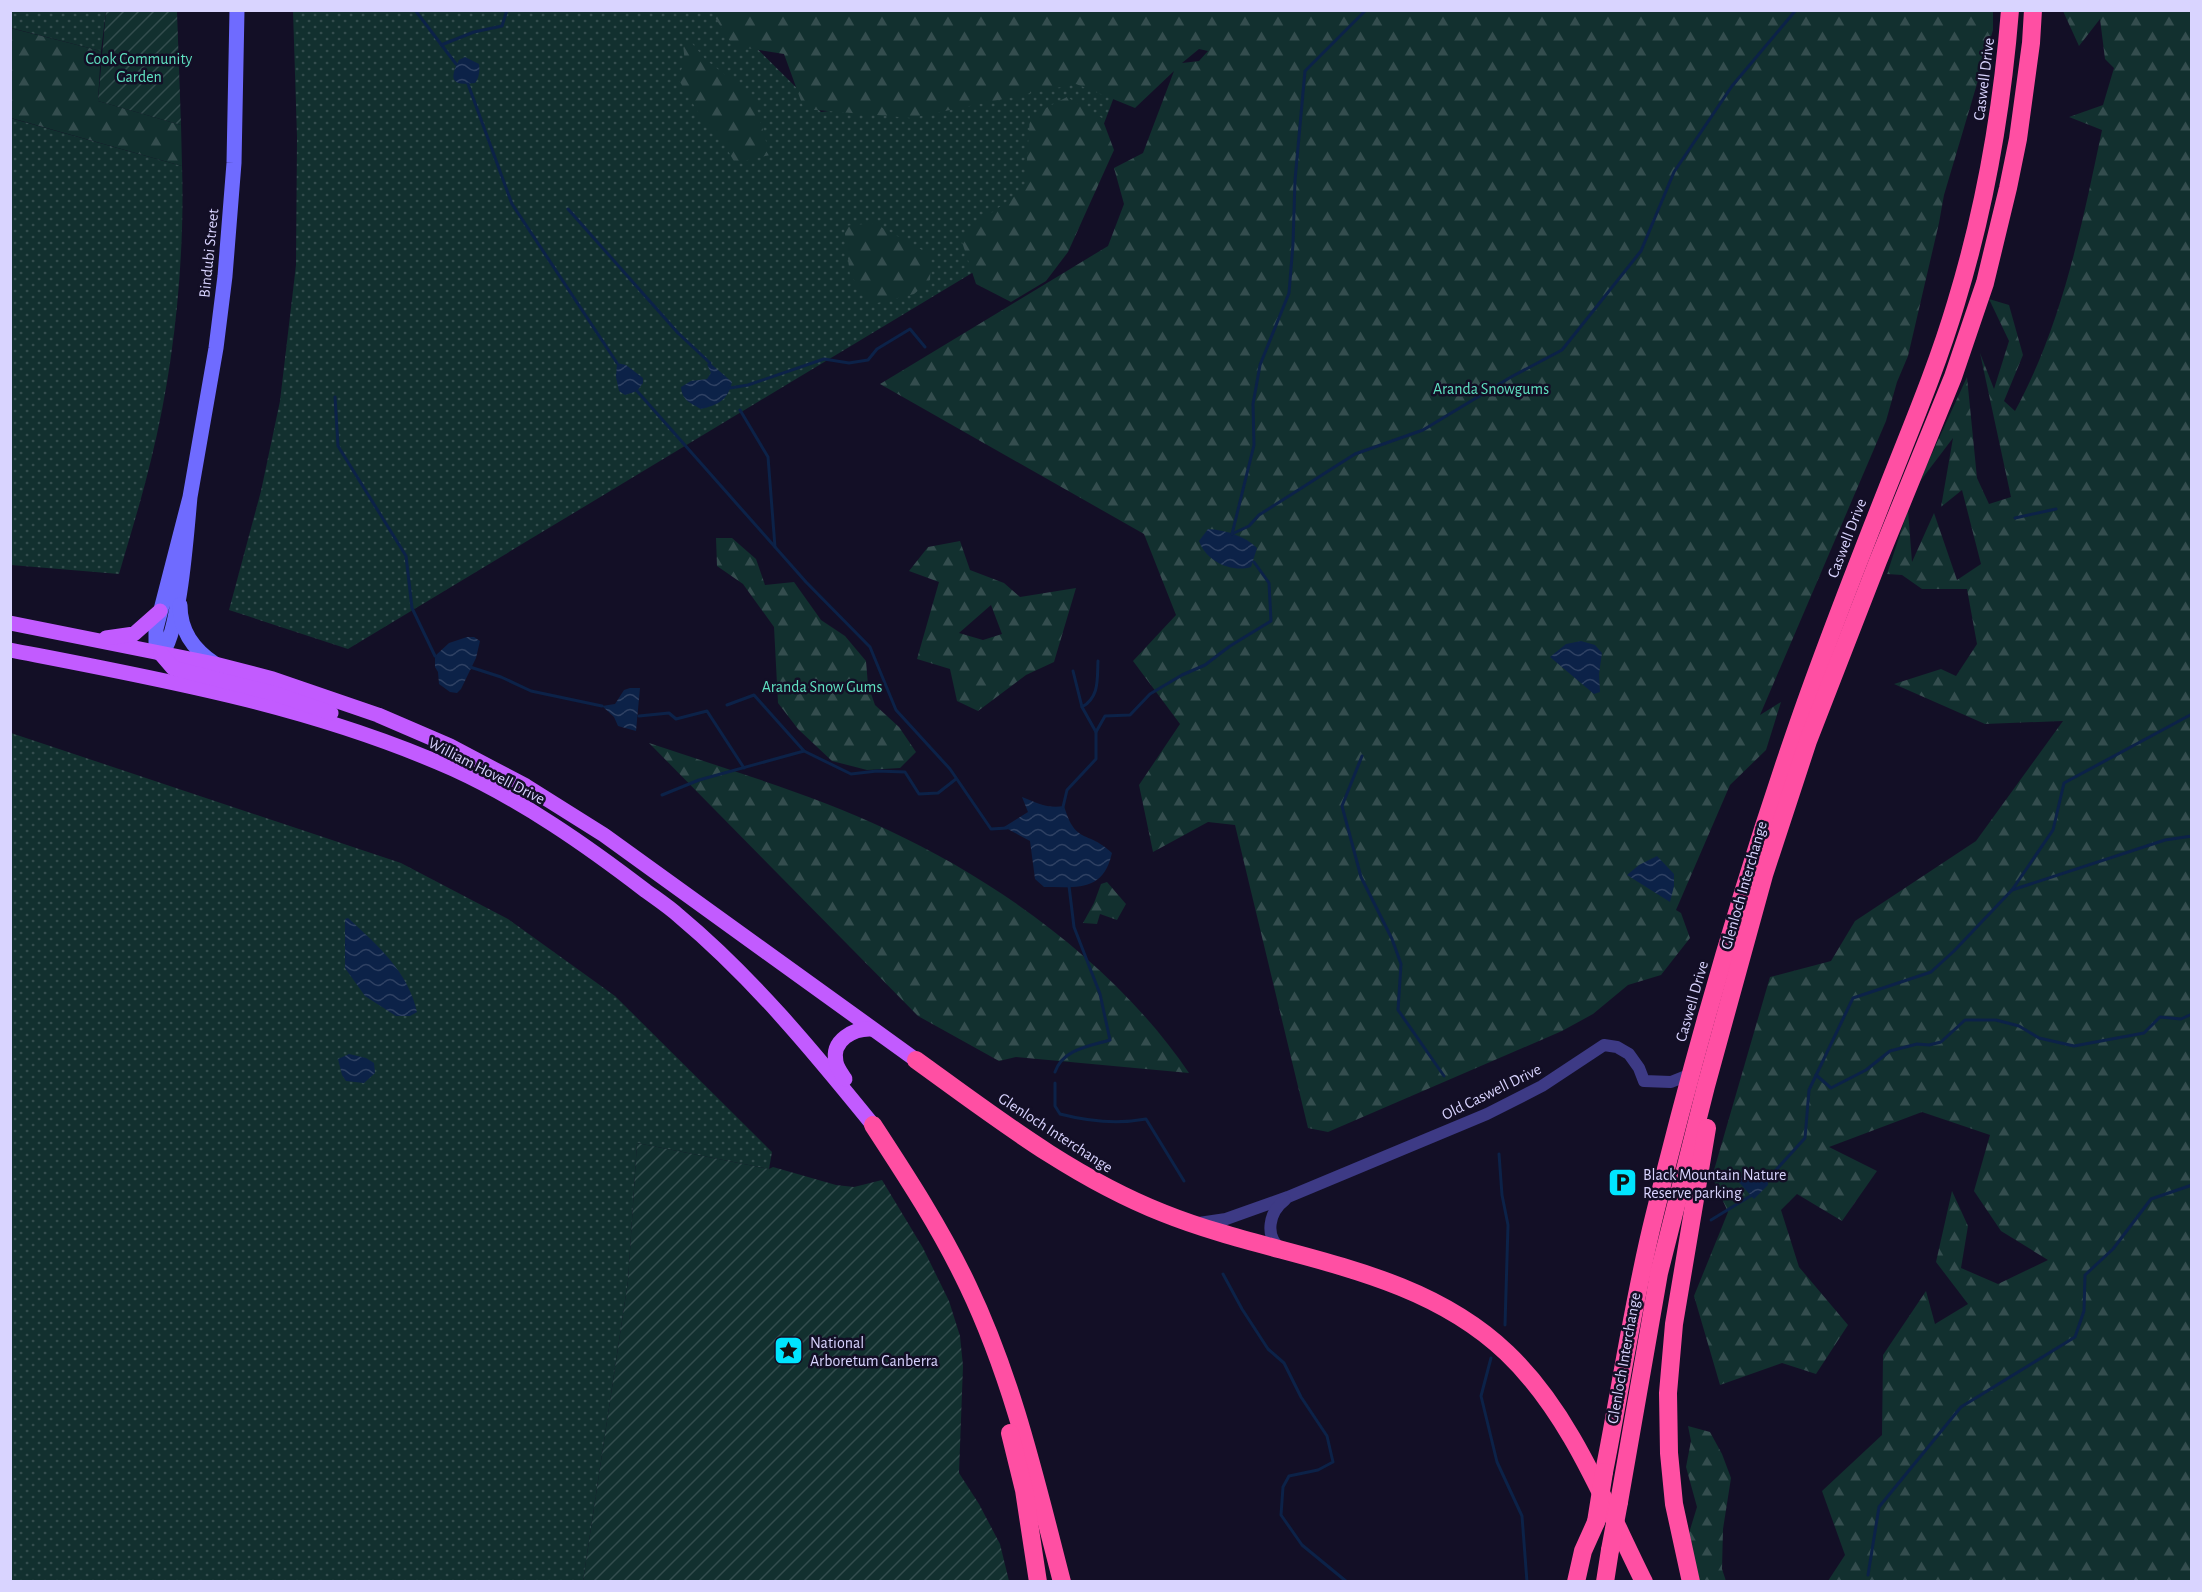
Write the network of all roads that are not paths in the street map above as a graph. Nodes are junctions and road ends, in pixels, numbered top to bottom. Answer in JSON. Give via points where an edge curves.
{"nodes":[{"id":1,"x":237,"y":10,"type":"edge"},
{"id":2,"x":2010,"y":10,"type":"edge"},
{"id":3,"x":2033,"y":10,"type":"edge"},
{"id":4,"x":190,"y":497,"type":"junction"},
{"id":5,"x":182,"y":581,"type":"junction"},
{"id":6,"x":160,"y":611,"type":"junction"},
{"id":7,"x":10,"y":623,"type":"edge"},
{"id":8,"x":94,"y":640,"type":"junction"},
{"id":9,"x":10,"y":650,"type":"edge"},
{"id":10,"x":161,"y":654,"type":"junction"},
{"id":11,"x":215,"y":664,"type":"junction"},
{"id":12,"x":142,"y":676,"type":"junction"},
{"id":13,"x":375,"y":739,"type":"junction"},
{"id":14,"x":1743,"y":953,"type":"junction"},
{"id":15,"x":872,"y":1029,"type":"junction"},
{"id":16,"x":916,"y":1060,"type":"joint"},
{"id":17,"x":1691,"y":1074,"type":"junction"},
{"id":18,"x":873,"y":1125,"type":"junction"},
{"id":19,"x":1288,"y":1197,"type":"junction"},
{"id":20,"x":1186,"y":1222,"type":"junction"},
{"id":21,"x":944,"y":1238,"type":"junction"},
{"id":22,"x":1289,"y":1253,"type":"junction"},
{"id":23,"x":1596,"y":1522,"type":"junction"},
{"id":24,"x":1038,"y":1581,"type":"edge"},
{"id":25,"x":1062,"y":1581,"type":"edge"},
{"id":26,"x":1576,"y":1581,"type":"edge"},
{"id":27,"x":1587,"y":1581,"type":"edge"},
{"id":28,"x":1605,"y":1581,"type":"edge"},
{"id":29,"x":1644,"y":1581,"type":"edge"},
{"id":30,"x":1691,"y":1581,"type":"edge"}],
"edges":[{"from":1,"to":4,"type":"main road","name":"Bindubi Street","via":[[234,163],[225,276]]},
{"from":2,"to":17,"type":"highway","name":"Caswell Drive","via":[[1992,156],[1956,304],[1792,742],[1738,908]]},
{"from":3,"to":14,"type":"highway","name":"Glenloch Interchange","via":[[2018,139],[1985,284],[1953,377],[1809,741],[1779,827]]},
{"from":4,"to":5,"type":"main road","name":"Bindubi Street"},
{"from":4,"to":6,"type":"main road","name":"Bindubi Street"},
{"from":5,"to":10,"type":"main road","name":"Bindubi Street","via":[[168,643]]},
{"from":5,"to":11,"type":"main road","via":[[183,626],[199,653]]},
{"from":6,"to":8,"type":"main road","via":[[134,634]]},
{"from":6,"to":10,"type":"main road","name":"Bindubi Street","via":[[155,638]]},
{"from":7,"to":8,"type":"main road","name":"William Hovell Drive"},
{"from":8,"to":10,"type":"main road","name":"William Hovell Drive"},
{"from":9,"to":12,"type":"main road","name":"William Hovell Drive"},
{"from":10,"to":11,"type":"main road","name":"William Hovell Drive"},
{"from":10,"to":12,"type":"main road","via":[[156,670]]},
{"from":10,"to":13,"type":"main road","via":[[173,668],[276,694],[341,717]]},
{"from":11,"to":15,"type":"main road","name":"William Hovell Drive","via":[[273,679],[378,715],[515,780],[604,835]]},
{"from":12,"to":13,"type":"main road","name":"William Hovell Drive","via":[[292,712]]},
{"from":13,"to":18,"type":"main road","name":"William Hovell Drive","via":[[505,796],[609,862],[679,915],[776,1010]]},
{"from":14,"to":28,"type":"highway","name":"Glenloch Interchange","bridge":true,"via":[[1659,1273]]},
{"from":14,"to":30,"type":"highway","via":[[1742,982],[1710,1110],[1670,1360],[1671,1476]]},
{"from":15,"to":16,"type":"main road","name":"Glenloch Interchange"},
{"from":15,"to":18,"type":"main road","via":[[850,1034],[835,1054],[838,1068]]},
{"from":16,"to":20,"type":"highway","name":"Glenloch Interchange","via":[[1027,1140],[1093,1180]]},
{"from":17,"to":19,"type":"street","name":"Old Caswell Drive","via":[[1675,1082],[1644,1081],[1629,1054],[1617,1047],[1604,1046],[1503,1107]]},
{"from":17,"to":23,"type":"highway","name":"Glenloch Interchange","bridge":true,"via":[[1643,1264]]},
{"from":18,"to":21,"type":"highway"},
{"from":19,"to":20,"type":"street","name":"Old Caswell Drive","via":[[1226,1219]]},
{"from":19,"to":22,"type":"street","via":[[1275,1209],[1270,1224],[1274,1241]]},
{"from":20,"to":22,"type":"highway","name":"Glenloch Interchange"},
{"from":21,"to":24,"type":"highway","via":[[992,1369],[1013,1441]]},
{"from":21,"to":25,"type":"highway","via":[[969,1287],[1010,1389]]},
{"from":22,"to":29,"type":"highway","name":"Glenloch Interchange","via":[[1414,1292],[1464,1319],[1507,1353],[1533,1380],[1563,1422]]},
{"from":23,"to":26,"type":"highway","via":[[1583,1551]]},
{"from":23,"to":27,"type":"highway","name":"Glenloch Interchange"}]}
